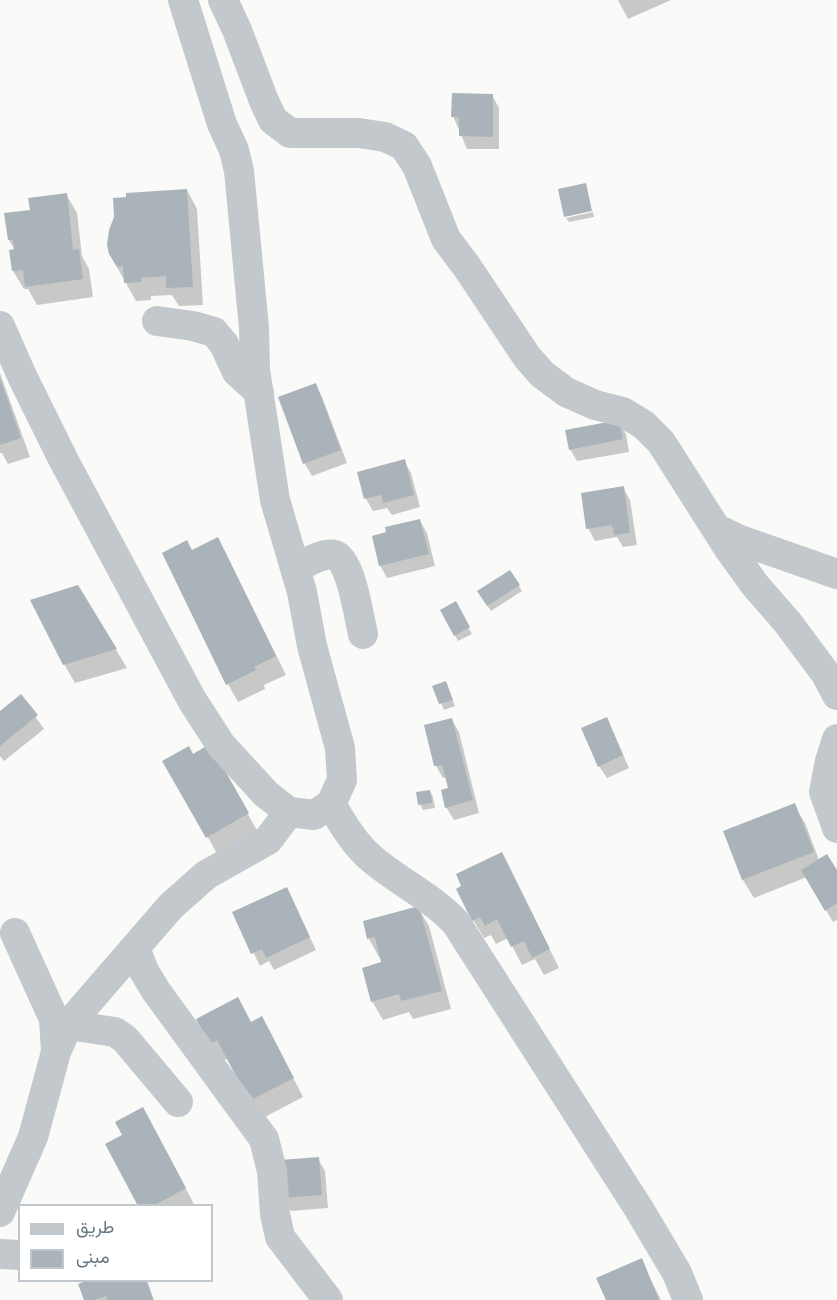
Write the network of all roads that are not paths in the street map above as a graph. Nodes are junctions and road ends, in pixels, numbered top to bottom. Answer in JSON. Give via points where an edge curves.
{"nodes":[{"id":1,"x":183,"y":0,"type":"edge"},
{"id":2,"x":222,"y":0,"type":"edge"},
{"id":3,"x":157,"y":321,"type":"dead end"},
{"id":4,"x":0,"y":326,"type":"edge"},
{"id":5,"x":259,"y":392,"type":"junction"},
{"id":6,"x":717,"y":529,"type":"junction"},
{"id":7,"x":295,"y":568,"type":"junction"},
{"id":8,"x":837,"y":574,"type":"edge"},
{"id":9,"x":363,"y":634,"type":"dead end"},
{"id":10,"x":837,"y":695,"type":"edge"},
{"id":11,"x":837,"y":739,"type":"edge"},
{"id":12,"x":331,"y":804,"type":"junction"},
{"id":13,"x":289,"y":812,"type":"junction"},
{"id":14,"x":837,"y":828,"type":"edge"},
{"id":15,"x":15,"y":933,"type":"dead end"},
{"id":16,"x":135,"y":948,"type":"junction"},
{"id":17,"x":68,"y":1025,"type":"junction"},
{"id":18,"x":56,"y":1052,"type":"junction"},
{"id":19,"x":178,"y":1102,"type":"dead end"},
{"id":20,"x":0,"y":1212,"type":"edge"},
{"id":21,"x":0,"y":1254,"type":"edge"},
{"id":22,"x":18,"y":1255,"type":"edge"},
{"id":23,"x":328,"y":1300,"type":"edge"},
{"id":24,"x":688,"y":1300,"type":"edge"}],
"edges":[{"from":1,"to":5,"type":"street","via":[[239,171]]},
{"from":2,"to":6,"type":"street","via":[[273,120],[290,133],[359,133],[385,137],[404,147],[417,166],[446,239],[526,357],[542,375],[566,392],[623,412],[644,425],[661,442]]},
{"from":3,"to":5,"type":"street","via":[[214,332],[237,372]]},
{"from":4,"to":13,"type":"street","via":[[63,459],[192,700],[245,772]]},
{"from":5,"to":7,"type":"street","via":[[275,500]]},
{"from":6,"to":8,"type":"street"},
{"from":6,"to":10,"type":"street","via":[[755,585],[826,674]]},
{"from":7,"to":9,"type":"street","via":[[333,554],[341,558],[349,573]]},
{"from":7,"to":12,"type":"street","via":[[340,748],[342,780]]},
{"from":11,"to":14,"type":"street","via":[[824,792]]},
{"from":12,"to":13,"type":"street","via":[[314,815]]},
{"from":12,"to":24,"type":"street","via":[[370,858],[435,903],[456,923],[648,1223]]},
{"from":13,"to":16,"type":"street","via":[[268,840],[206,875],[188,890]]},
{"from":15,"to":18,"type":"street","via":[[54,1019]]},
{"from":16,"to":17,"type":"street"},
{"from":16,"to":23,"type":"street","via":[[156,991],[264,1139],[280,1237]]},
{"from":17,"to":18,"type":"street"},
{"from":17,"to":19,"type":"street","via":[[115,1032]]},
{"from":18,"to":20,"type":"street","via":[[33,1137]]},
{"from":21,"to":22,"type":"street"}]}
